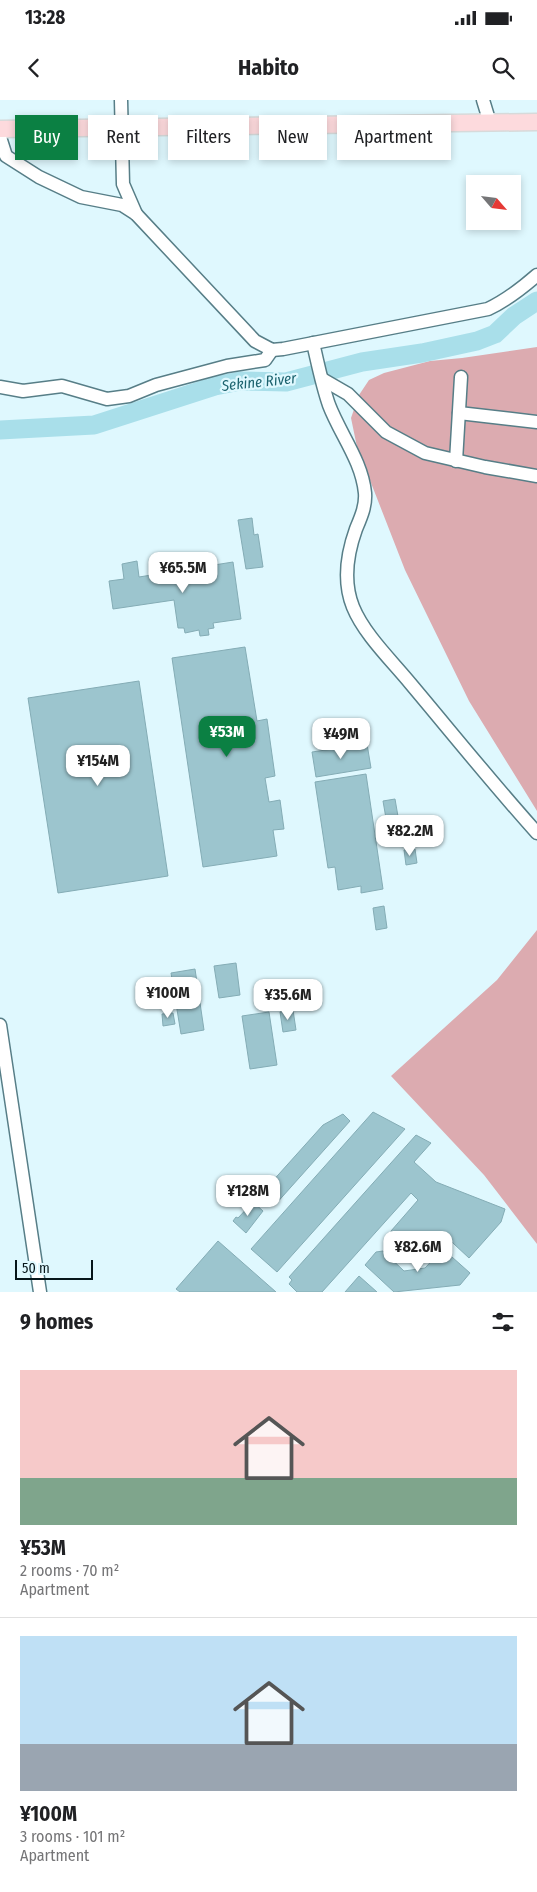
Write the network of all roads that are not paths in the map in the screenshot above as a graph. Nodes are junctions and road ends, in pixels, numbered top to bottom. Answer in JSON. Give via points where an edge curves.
{"nodes":[{"id":1,"x":121,"y":100,"type":"edge"},
{"id":2,"x":483,"y":100,"type":"edge"},
{"id":3,"x":122,"y":115,"type":"edge"},
{"id":4,"x":537,"y":122,"type":"edge"},
{"id":5,"x":490,"y":123,"type":"junction"},
{"id":6,"x":158,"y":127,"type":"edge"},
{"id":7,"x":88,"y":128,"type":"edge"},
{"id":8,"x":0,"y":129,"type":"edge"},
{"id":9,"x":0,"y":137,"type":"edge"},
{"id":10,"x":123,"y":160,"type":"edge"},
{"id":11,"x":136,"y":214,"type":"junction"},
{"id":12,"x":537,"y":275,"type":"edge"},
{"id":13,"x":313,"y":343,"type":"junction"},
{"id":14,"x":272,"y":350,"type":"junction"},
{"id":15,"x":461,"y":377,"type":"dead end"},
{"id":16,"x":322,"y":379,"type":"junction"},
{"id":17,"x":0,"y":387,"type":"edge"},
{"id":18,"x":459,"y":413,"type":"junction"},
{"id":19,"x":537,"y":422,"type":"edge"},
{"id":20,"x":456,"y":461,"type":"junction"},
{"id":21,"x":537,"y":476,"type":"edge"},
{"id":22,"x":537,"y":833,"type":"edge"},
{"id":23,"x":0,"y":1025,"type":"edge"},
{"id":24,"x":40,"y":1292,"type":"edge"}],
"edges":[{"from":1,"to":3,"type":"street"},
{"from":2,"to":5,"type":"street"},
{"from":4,"to":5,"type":"main road"},
{"from":5,"to":6,"type":"main road"},
{"from":7,"to":8,"type":"main road"},
{"from":9,"to":11,"type":"street","via":[[6,156],[38,177],[81,196],[122,205]]},
{"from":10,"to":11,"type":"street","via":[[123,184]]},
{"from":11,"to":14,"type":"street","via":[[255,341]]},
{"from":12,"to":13,"type":"street","via":[[510,298],[488,308]]},
{"from":13,"to":14,"type":"street"},
{"from":13,"to":16,"type":"street"},
{"from":14,"to":17,"type":"street","via":[[265,360],[227,366],[156,385],[129,396],[107,399],[62,386],[23,391]]},
{"from":15,"to":18,"type":"street"},
{"from":16,"to":20,"type":"street","via":[[348,394],[386,432],[425,453]]},
{"from":16,"to":22,"type":"street","via":[[330,406],[361,475],[365,493],[364,510],[349,553],[348,592],[354,608],[382,649]]},
{"from":18,"to":19,"type":"street"},
{"from":18,"to":20,"type":"street"},
{"from":20,"to":21,"type":"street"},
{"from":23,"to":24,"type":"street"}]}
